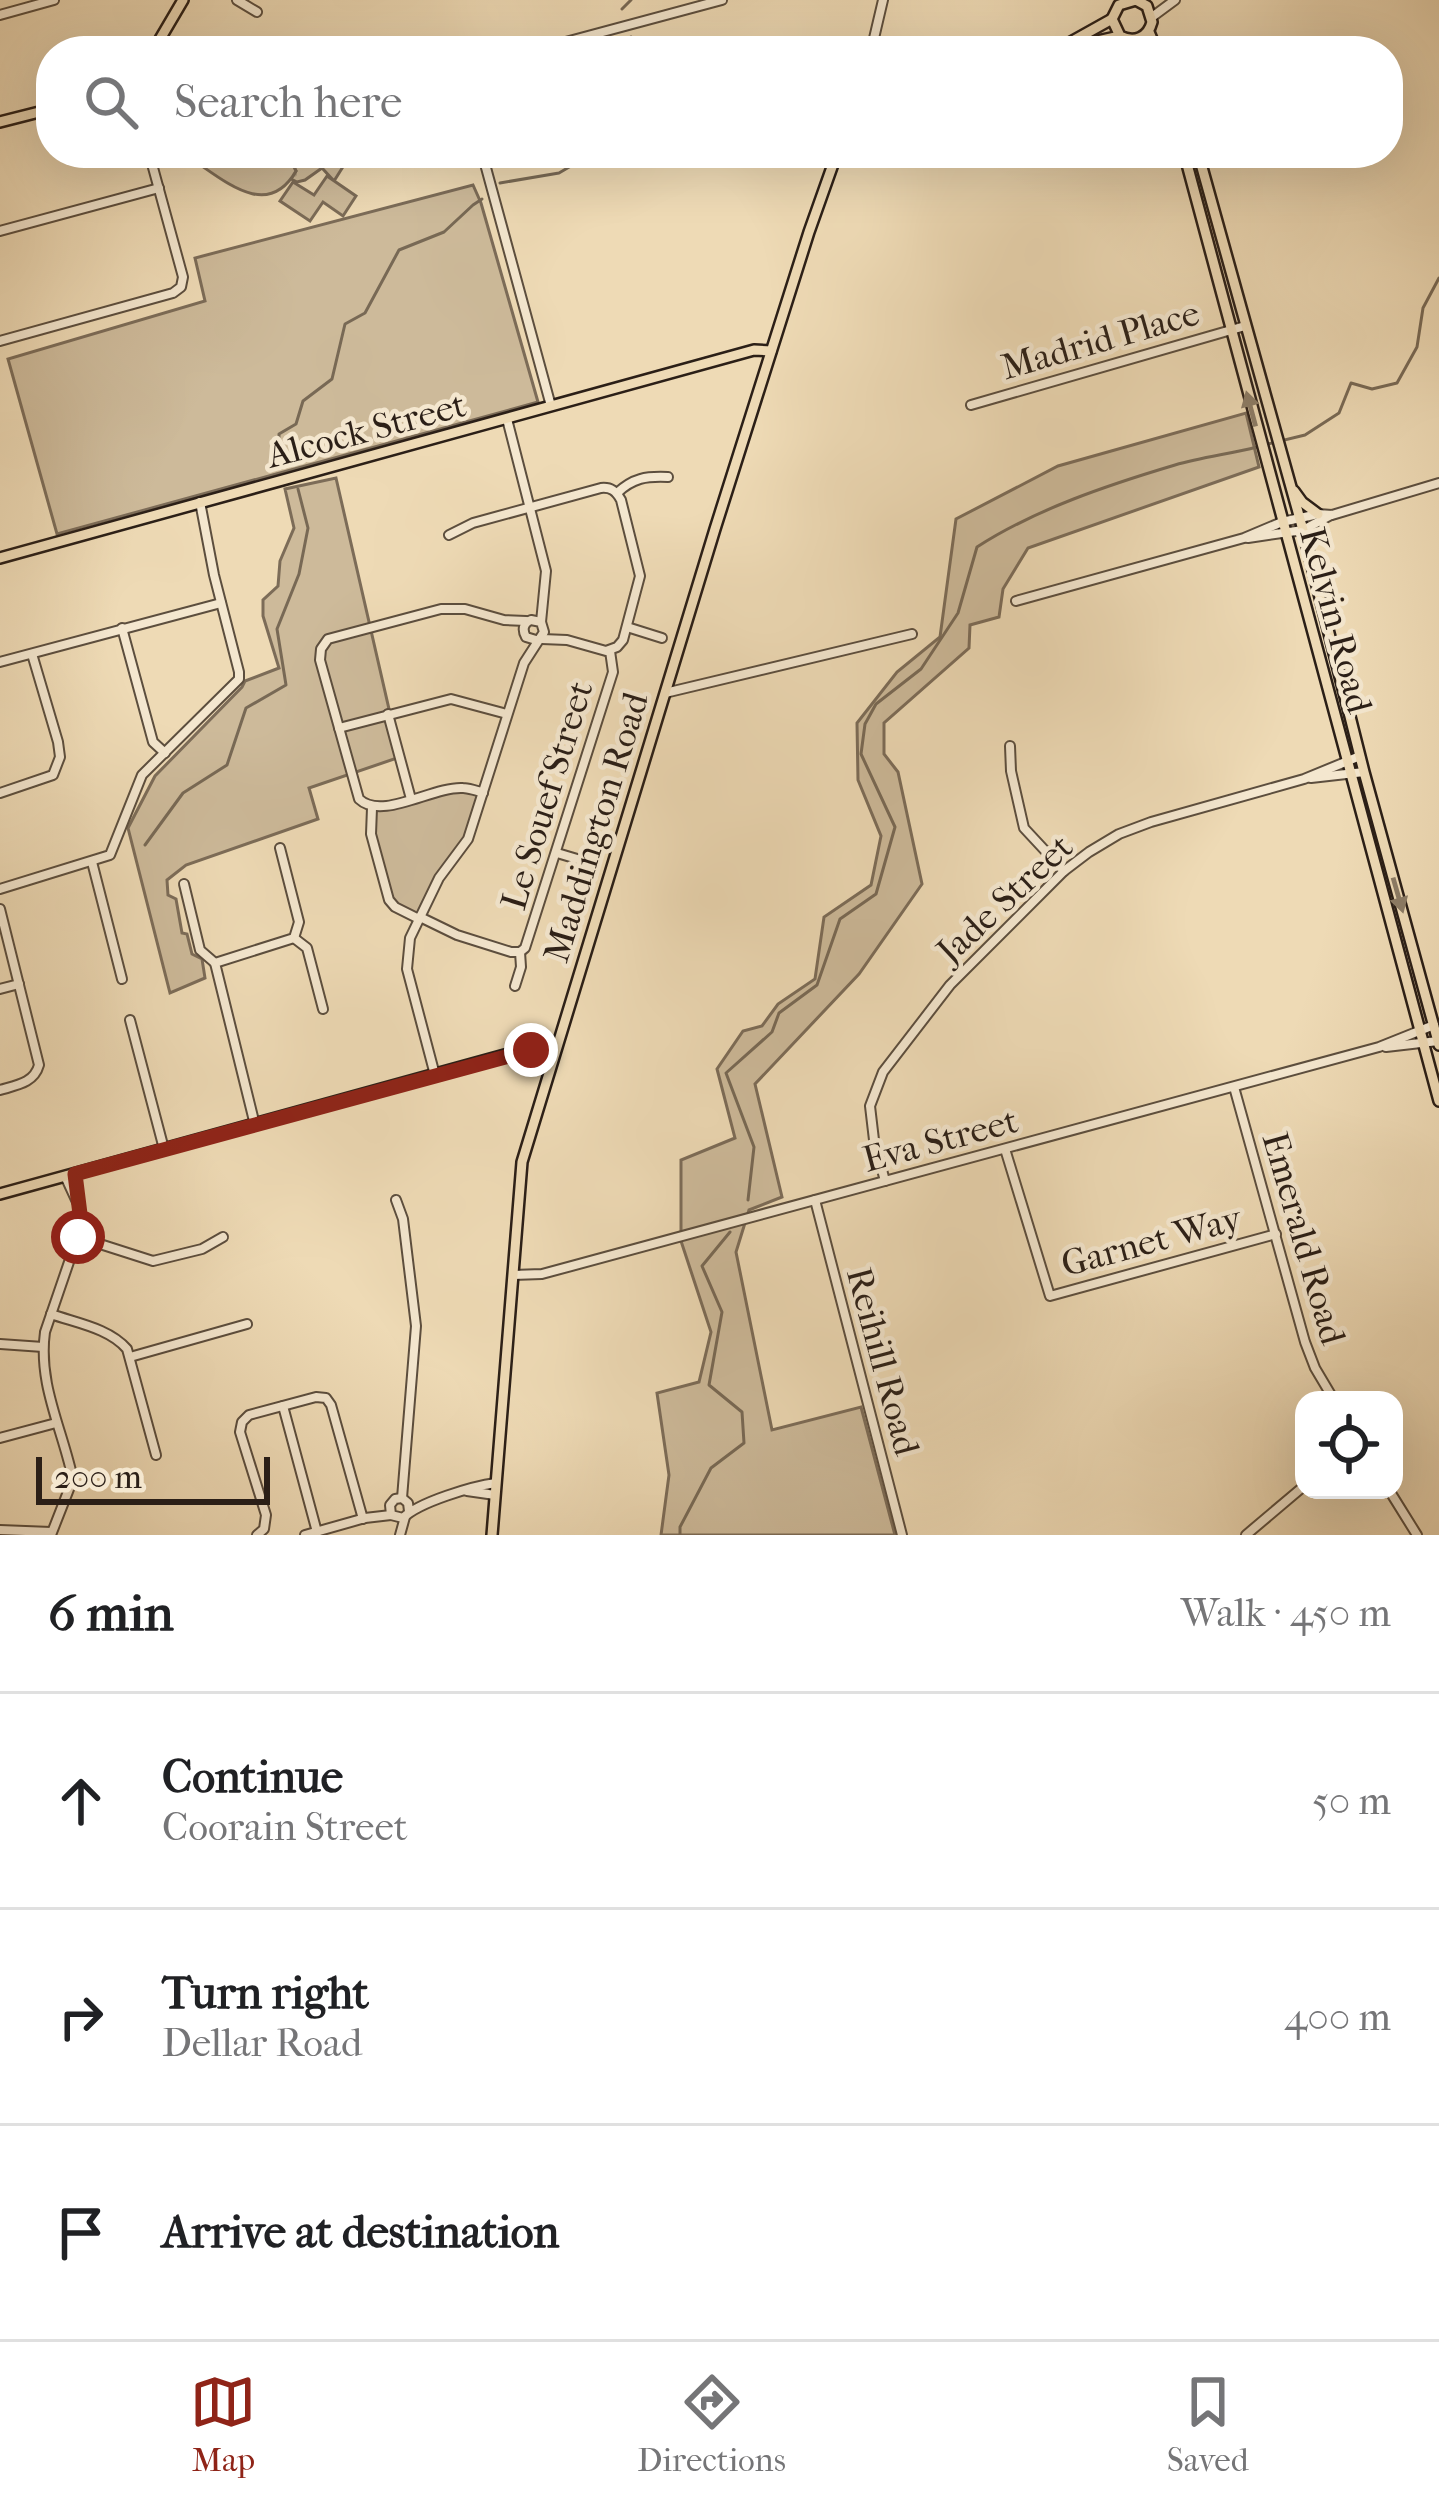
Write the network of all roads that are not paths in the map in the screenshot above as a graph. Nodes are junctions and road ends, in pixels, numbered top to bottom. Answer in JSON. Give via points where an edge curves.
{"nodes":[{"id":1,"x":54,"y":0,"type":"edge"},
{"id":2,"x":183,"y":0,"type":"edge"},
{"id":3,"x":237,"y":0,"type":"edge"},
{"id":4,"x":722,"y":0,"type":"edge"},
{"id":5,"x":883,"y":0,"type":"edge"},
{"id":6,"x":1111,"y":0,"type":"edge"},
{"id":7,"x":1175,"y":0,"type":"edge"},
{"id":8,"x":1137,"y":1,"type":"edge"},
{"id":9,"x":257,"y":12,"type":"dead end"},
{"id":10,"x":0,"y":15,"type":"edge"},
{"id":11,"x":1113,"y":17,"type":"junction"},
{"id":12,"x":1152,"y":17,"type":"junction"},
{"id":13,"x":1148,"y":32,"type":"junction"},
{"id":14,"x":162,"y":36,"type":"edge"},
{"id":15,"x":588,"y":36,"type":"edge"},
{"id":16,"x":875,"y":36,"type":"edge"},
{"id":17,"x":1079,"y":36,"type":"edge"},
{"id":18,"x":1124,"y":36,"type":"edge"},
{"id":19,"x":1143,"y":36,"type":"edge"},
{"id":20,"x":1150,"y":36,"type":"edge"},
{"id":21,"x":36,"y":113,"type":"edge"},
{"id":22,"x":0,"y":122,"type":"edge"},
{"id":23,"x":153,"y":168,"type":"edge"},
{"id":24,"x":486,"y":168,"type":"edge"},
{"id":25,"x":832,"y":168,"type":"edge"},
{"id":26,"x":1188,"y":168,"type":"edge"},
{"id":27,"x":1202,"y":168,"type":"edge"},
{"id":28,"x":159,"y":188,"type":"junction"},
{"id":29,"x":1215,"y":220,"type":"junction"},
{"id":30,"x":1202,"y":223,"type":"junction"},
{"id":31,"x":0,"y":231,"type":"edge"},
{"id":32,"x":1245,"y":326,"type":"junction"},
{"id":33,"x":1229,"y":329,"type":"junction"},
{"id":34,"x":0,"y":341,"type":"edge"},
{"id":35,"x":769,"y":357,"type":"junction"},
{"id":36,"x":971,"y":405,"type":"dead end"},
{"id":37,"x":551,"y":406,"type":"junction"},
{"id":38,"x":507,"y":418,"type":"junction"},
{"id":39,"x":668,"y":477,"type":"dead end"},
{"id":40,"x":1439,"y":483,"type":"edge"},
{"id":41,"x":1291,"y":487,"type":"junction"},
{"id":42,"x":616,"y":493,"type":"junction"},
{"id":43,"x":200,"y":502,"type":"junction"},
{"id":44,"x":530,"y":508,"type":"junction"},
{"id":45,"x":1318,"y":514,"type":"junction"},
{"id":46,"x":1332,"y":515,"type":"junction"},
{"id":47,"x":1300,"y":518,"type":"junction"},
{"id":48,"x":1282,"y":522,"type":"junction"},
{"id":49,"x":1304,"y":530,"type":"junction"},
{"id":50,"x":1286,"y":534,"type":"junction"},
{"id":51,"x":449,"y":535,"type":"dead end"},
{"id":52,"x":1244,"y":538,"type":"junction"},
{"id":53,"x":0,"y":558,"type":"edge"},
{"id":54,"x":1016,"y":601,"type":"dead end"},
{"id":55,"x":221,"y":603,"type":"junction"},
{"id":56,"x":504,"y":620,"type":"junction"},
{"id":57,"x":536,"y":622,"type":"junction"},
{"id":58,"x":627,"y":627,"type":"junction"},
{"id":59,"x":122,"y":628,"type":"junction"},
{"id":60,"x":912,"y":634,"type":"dead end"},
{"id":61,"x":532,"y":638,"type":"junction"},
{"id":62,"x":662,"y":638,"type":"dead end"},
{"id":63,"x":567,"y":640,"type":"junction"},
{"id":64,"x":610,"y":651,"type":"junction"},
{"id":65,"x":32,"y":654,"type":"junction"},
{"id":66,"x":0,"y":662,"type":"edge"},
{"id":67,"x":664,"y":693,"type":"junction"},
{"id":68,"x":388,"y":714,"type":"junction"},
{"id":69,"x":507,"y":714,"type":"junction"},
{"id":70,"x":339,"y":728,"type":"junction"},
{"id":71,"x":1010,"y":746,"type":"dead end"},
{"id":72,"x":165,"y":753,"type":"junction"},
{"id":73,"x":1360,"y":756,"type":"junction"},
{"id":74,"x":1347,"y":759,"type":"junction"},
{"id":75,"x":1364,"y":772,"type":"junction"},
{"id":76,"x":1352,"y":775,"type":"junction"},
{"id":77,"x":1304,"y":778,"type":"junction"},
{"id":78,"x":0,"y":793,"type":"edge"},
{"id":79,"x":483,"y":793,"type":"junction"},
{"id":80,"x":411,"y":799,"type":"junction"},
{"id":81,"x":372,"y":808,"type":"junction"},
{"id":82,"x":1384,"y":844,"type":"junction"},
{"id":83,"x":280,"y":848,"type":"dead end"},
{"id":84,"x":556,"y":853,"type":"junction"},
{"id":85,"x":92,"y":862,"type":"junction"},
{"id":86,"x":594,"y":864,"type":"dead end"},
{"id":87,"x":1375,"y":864,"type":"junction"},
{"id":88,"x":1064,"y":871,"type":"junction"},
{"id":89,"x":184,"y":884,"type":"dead end"},
{"id":90,"x":0,"y":889,"type":"edge"},
{"id":91,"x":0,"y":909,"type":"edge"},
{"id":92,"x":419,"y":918,"type":"junction"},
{"id":93,"x":294,"y":938,"type":"junction"},
{"id":94,"x":520,"y":952,"type":"junction"},
{"id":95,"x":214,"y":963,"type":"junction"},
{"id":96,"x":122,"y":979,"type":"dead end"},
{"id":97,"x":19,"y":984,"type":"junction"},
{"id":98,"x":515,"y":986,"type":"dead end"},
{"id":99,"x":0,"y":989,"type":"edge"},
{"id":100,"x":323,"y":1009,"type":"dead end"},
{"id":101,"x":130,"y":1020,"type":"dead end"},
{"id":102,"x":1434,"y":1025,"type":"junction"},
{"id":103,"x":1419,"y":1030,"type":"junction"},
{"id":104,"x":1438,"y":1043,"type":"edge"},
{"id":105,"x":1423,"y":1045,"type":"junction"},
{"id":106,"x":1379,"y":1047,"type":"junction"},
{"id":107,"x":552,"y":1058,"type":"junction"},
{"id":108,"x":435,"y":1076,"type":"junction"},
{"id":109,"x":1234,"y":1087,"type":"junction"},
{"id":110,"x":0,"y":1090,"type":"edge"},
{"id":111,"x":1439,"y":1101,"type":"edge"},
{"id":112,"x":255,"y":1125,"type":"junction"},
{"id":113,"x":164,"y":1149,"type":"junction"},
{"id":114,"x":1005,"y":1150,"type":"junction"},
{"id":115,"x":70,"y":1175,"type":"junction"},
{"id":116,"x":885,"y":1181,"type":"junction"},
{"id":117,"x":0,"y":1194,"type":"edge"},
{"id":118,"x":396,"y":1200,"type":"dead end"},
{"id":119,"x":815,"y":1200,"type":"junction"},
{"id":120,"x":1276,"y":1234,"type":"junction"},
{"id":121,"x":78,"y":1237,"type":"junction"},
{"id":122,"x":223,"y":1237,"type":"dead end"},
{"id":123,"x":513,"y":1275,"type":"junction"},
{"id":124,"x":50,"y":1314,"type":"junction"},
{"id":125,"x":247,"y":1324,"type":"dead end"},
{"id":126,"x":0,"y":1344,"type":"edge"},
{"id":127,"x":43,"y":1347,"type":"junction"},
{"id":128,"x":130,"y":1357,"type":"junction"},
{"id":129,"x":1329,"y":1391,"type":"edge"},
{"id":130,"x":283,"y":1406,"type":"junction"},
{"id":131,"x":56,"y":1423,"type":"junction"},
{"id":132,"x":0,"y":1438,"type":"edge"},
{"id":133,"x":156,"y":1455,"type":"dead end"},
{"id":134,"x":495,"y":1489,"type":"junction"},
{"id":135,"x":1295,"y":1494,"type":"edge"},
{"id":136,"x":1395,"y":1499,"type":"edge"},
{"id":137,"x":400,"y":1508,"type":"junction"},
{"id":138,"x":364,"y":1519,"type":"junction"},
{"id":139,"x":0,"y":1530,"type":"edge"},
{"id":140,"x":317,"y":1532,"type":"junction"},
{"id":141,"x":265,"y":1533,"type":"edge"},
{"id":142,"x":51,"y":1534,"type":"edge"},
{"id":143,"x":305,"y":1535,"type":"edge"},
{"id":144,"x":399,"y":1535,"type":"edge"},
{"id":145,"x":492,"y":1535,"type":"edge"},
{"id":146,"x":902,"y":1535,"type":"edge"},
{"id":147,"x":1246,"y":1535,"type":"edge"},
{"id":148,"x":1417,"y":1535,"type":"edge"}],
"edges":[{"from":1,"to":10,"type":"street"},
{"from":2,"to":14,"type":"main road"},
{"from":3,"to":9,"type":"street"},
{"from":4,"to":15,"type":"street"},
{"from":5,"to":16,"type":"street"},
{"from":6,"to":11,"type":"main road"},
{"from":7,"to":12,"type":"street"},
{"from":8,"to":11,"type":"main road","via":[[1119,5]]},
{"from":8,"to":12,"type":"main road"},
{"from":11,"to":17,"type":"main road"},
{"from":11,"to":18,"type":"main road"},
{"from":12,"to":13,"type":"main road"},
{"from":13,"to":19,"type":"main road"},
{"from":13,"to":20,"type":"main road"},
{"from":21,"to":22,"type":"main road"},
{"from":23,"to":28,"type":"street"},
{"from":24,"to":37,"type":"street"},
{"from":25,"to":35,"type":"main road","name":"Maddington Road"},
{"from":26,"to":30,"type":"main road","name":"Kelvin Road"},
{"from":27,"to":29,"type":"main road","name":"Kelvin Road"},
{"from":28,"to":31,"type":"street"},
{"from":28,"to":34,"type":"street","via":[[181,287]]},
{"from":29,"to":30,"type":"main road"},
{"from":29,"to":32,"type":"main road","name":"Kelvin Road"},
{"from":30,"to":33,"type":"main road","name":"Kelvin Road"},
{"from":32,"to":33,"type":"street","name":"Madrid Place"},
{"from":32,"to":41,"type":"main road","name":"Kelvin Road"},
{"from":33,"to":36,"type":"street","name":"Madrid Place"},
{"from":48,"to":33,"type":"main road","name":"Kelvin Road","one_way":true},
{"from":35,"to":37,"type":"main road","name":"Alcock Street","via":[[754,350]]},
{"from":35,"to":67,"type":"main road","name":"Maddington Road"},
{"from":37,"to":38,"type":"main road","name":"Alcock Street"},
{"from":38,"to":43,"type":"main road","name":"Alcock Street"},
{"from":38,"to":44,"type":"street"},
{"from":39,"to":42,"type":"street","via":[[640,478]]},
{"from":40,"to":46,"type":"street"},
{"from":41,"to":45,"type":"main road"},
{"from":41,"to":47,"type":"main road","name":"Kelvin Road"},
{"from":42,"to":44,"type":"street","via":[[601,488]]},
{"from":42,"to":58,"type":"street","via":[[640,576]]},
{"from":43,"to":53,"type":"main road","name":"Alcock Street"},
{"from":43,"to":55,"type":"street"},
{"from":44,"to":51,"type":"street"},
{"from":44,"to":57,"type":"street","via":[[546,571]]},
{"from":45,"to":46,"type":"street"},
{"from":45,"to":47,"type":"street"},
{"from":46,"to":49,"type":"street"},
{"from":47,"to":48,"type":"street"},
{"from":47,"to":49,"type":"main road","name":"Kelvin Road"},
{"from":48,"to":50,"type":"main road","name":"Kelvin Road"},
{"from":48,"to":52,"type":"street"},
{"from":49,"to":50,"type":"street"},
{"from":49,"to":73,"type":"main road","name":"Kelvin Road"},
{"from":50,"to":52,"type":"street"},
{"from":50,"to":74,"type":"main road","name":"Kelvin Road"},
{"from":52,"to":54,"type":"street"},
{"from":55,"to":59,"type":"street"},
{"from":55,"to":72,"type":"street","via":[[238,679]]},
{"from":56,"to":57,"type":"street"},
{"from":56,"to":61,"type":"street"},
{"from":56,"to":70,"type":"street","via":[[441,609],[328,639],[320,660]]},
{"from":57,"to":61,"type":"street","via":[[544,632]]},
{"from":57,"to":61,"type":"street","via":[[524,627]]},
{"from":57,"to":63,"type":"street"},
{"from":58,"to":62,"type":"street"},
{"from":58,"to":64,"type":"street"},
{"from":59,"to":65,"type":"street"},
{"from":59,"to":72,"type":"street","via":[[153,742]]},
{"from":60,"to":67,"type":"street"},
{"from":61,"to":63,"type":"street"},
{"from":61,"to":69,"type":"street"},
{"from":63,"to":64,"type":"street"},
{"from":64,"to":84,"type":"street","name":"Le Souef Street","via":[[613,672]]},
{"from":65,"to":66,"type":"street"},
{"from":65,"to":78,"type":"street","via":[[60,757],[52,776]]},
{"from":67,"to":107,"type":"main road","name":"Maddington Road"},
{"from":68,"to":69,"type":"street","via":[[451,699]]},
{"from":68,"to":70,"type":"street"},
{"from":68,"to":80,"type":"street"},
{"from":69,"to":79,"type":"street"},
{"from":70,"to":81,"type":"street","via":[[359,799]]},
{"from":71,"to":88,"type":"street","via":[[1024,828]]},
{"from":72,"to":85,"type":"street","via":[[142,776],[110,855]]},
{"from":73,"to":74,"type":"street","name":"Jade Street"},
{"from":73,"to":75,"type":"main road","name":"Kelvin Road"},
{"from":74,"to":76,"type":"main road","name":"Kelvin Road"},
{"from":74,"to":77,"type":"street","name":"Jade Street"},
{"from":75,"to":76,"type":"street","name":"Jade Street"},
{"from":75,"to":82,"type":"main road","name":"Kelvin Road"},
{"from":76,"to":77,"type":"street","name":"Jade Street"},
{"from":76,"to":87,"type":"main road","name":"Kelvin Road"},
{"from":77,"to":88,"type":"street","name":"Jade Street","via":[[1119,834]]},
{"from":79,"to":80,"type":"street","via":[[463,788]]},
{"from":79,"to":92,"type":"street","via":[[468,838]]},
{"from":80,"to":81,"type":"street"},
{"from":81,"to":92,"type":"street","via":[[389,900]]},
{"from":82,"to":87,"type":"main road"},
{"from":82,"to":102,"type":"main road","name":"Kelvin Road","one_way":true},
{"from":83,"to":93,"type":"street","via":[[299,922]]},
{"from":84,"to":86,"type":"street"},
{"from":84,"to":94,"type":"street","name":"Le Souef Street"},
{"from":85,"to":90,"type":"street"},
{"from":85,"to":96,"type":"street"},
{"from":87,"to":103,"type":"main road","name":"Kelvin Road"},
{"from":88,"to":116,"type":"street","name":"Jade Street","via":[[950,985],[883,1072],[870,1106]]},
{"from":89,"to":95,"type":"street","via":[[200,950]]},
{"from":91,"to":97,"type":"street"},
{"from":92,"to":94,"type":"street","name":"Le Souef Street"},
{"from":92,"to":108,"type":"street","via":[[407,969]]},
{"from":93,"to":95,"type":"street"},
{"from":93,"to":100,"type":"street","via":[[307,948]]},
{"from":94,"to":98,"type":"street","name":"Le Souef Street"},
{"from":95,"to":112,"type":"street"},
{"from":97,"to":99,"type":"street"},
{"from":97,"to":110,"type":"street","via":[[38,1067],[23,1084]]},
{"from":101,"to":113,"type":"street"},
{"from":102,"to":103,"type":"street","name":"Eva Street"},
{"from":102,"to":104,"type":"main road","name":"Kelvin Road"},
{"from":103,"to":105,"type":"main road","name":"Kelvin Road"},
{"from":103,"to":106,"type":"street","name":"Eva Street"},
{"from":104,"to":105,"type":"street","name":"Eva Street"},
{"from":105,"to":106,"type":"street","name":"Eva Street"},
{"from":105,"to":111,"type":"main road","name":"Kelvin Road"},
{"from":106,"to":109,"type":"street","name":"Eva Street"},
{"from":107,"to":108,"type":"main road","via":[[519,1051]]},
{"from":107,"to":123,"type":"main road","name":"Maddington Road","via":[[522,1162]]},
{"from":108,"to":112,"type":"main road"},
{"from":109,"to":114,"type":"street","name":"Eva Street"},
{"from":109,"to":120,"type":"street","name":"Emerald Road"},
{"from":112,"to":113,"type":"main road"},
{"from":113,"to":115,"type":"main road"},
{"from":114,"to":116,"type":"street","name":"Eva Street"},
{"from":114,"to":120,"type":"street","name":"Garnet Way","via":[[1050,1296]]},
{"from":115,"to":117,"type":"main road"},
{"from":115,"to":121,"type":"street"},
{"from":116,"to":119,"type":"street","name":"Eva Street"},
{"from":118,"to":137,"type":"street","via":[[416,1318]]},
{"from":119,"to":123,"type":"street","name":"Eva Street","via":[[542,1274]]},
{"from":119,"to":146,"type":"street","name":"Reihill Road"},
{"from":120,"to":129,"type":"street","name":"Emerald Road","via":[[1305,1342]]},
{"from":121,"to":122,"type":"street","via":[[153,1261]]},
{"from":121,"to":124,"type":"street"},
{"from":123,"to":134,"type":"main road","name":"Maddington Road"},
{"from":124,"to":127,"type":"street"},
{"from":124,"to":128,"type":"street","via":[[121,1341]]},
{"from":125,"to":128,"type":"street"},
{"from":126,"to":127,"type":"street"},
{"from":127,"to":131,"type":"street"},
{"from":128,"to":133,"type":"street"},
{"from":130,"to":138,"type":"street","via":[[326,1398]]},
{"from":130,"to":140,"type":"street"},
{"from":130,"to":141,"type":"street","via":[[249,1415],[240,1432]]},
{"from":131,"to":132,"type":"street"},
{"from":131,"to":142,"type":"street","via":[[71,1484]]},
{"from":134,"to":137,"type":"street","via":[[480,1485]]},
{"from":134,"to":145,"type":"main road","name":"Maddington Road"},
{"from":135,"to":147,"type":"street"},
{"from":136,"to":148,"type":"street"},
{"from":137,"to":138,"type":"street"},
{"from":137,"to":144,"type":"street"},
{"from":138,"to":140,"type":"street"},
{"from":139,"to":142,"type":"street"},
{"from":140,"to":143,"type":"street"}]}
